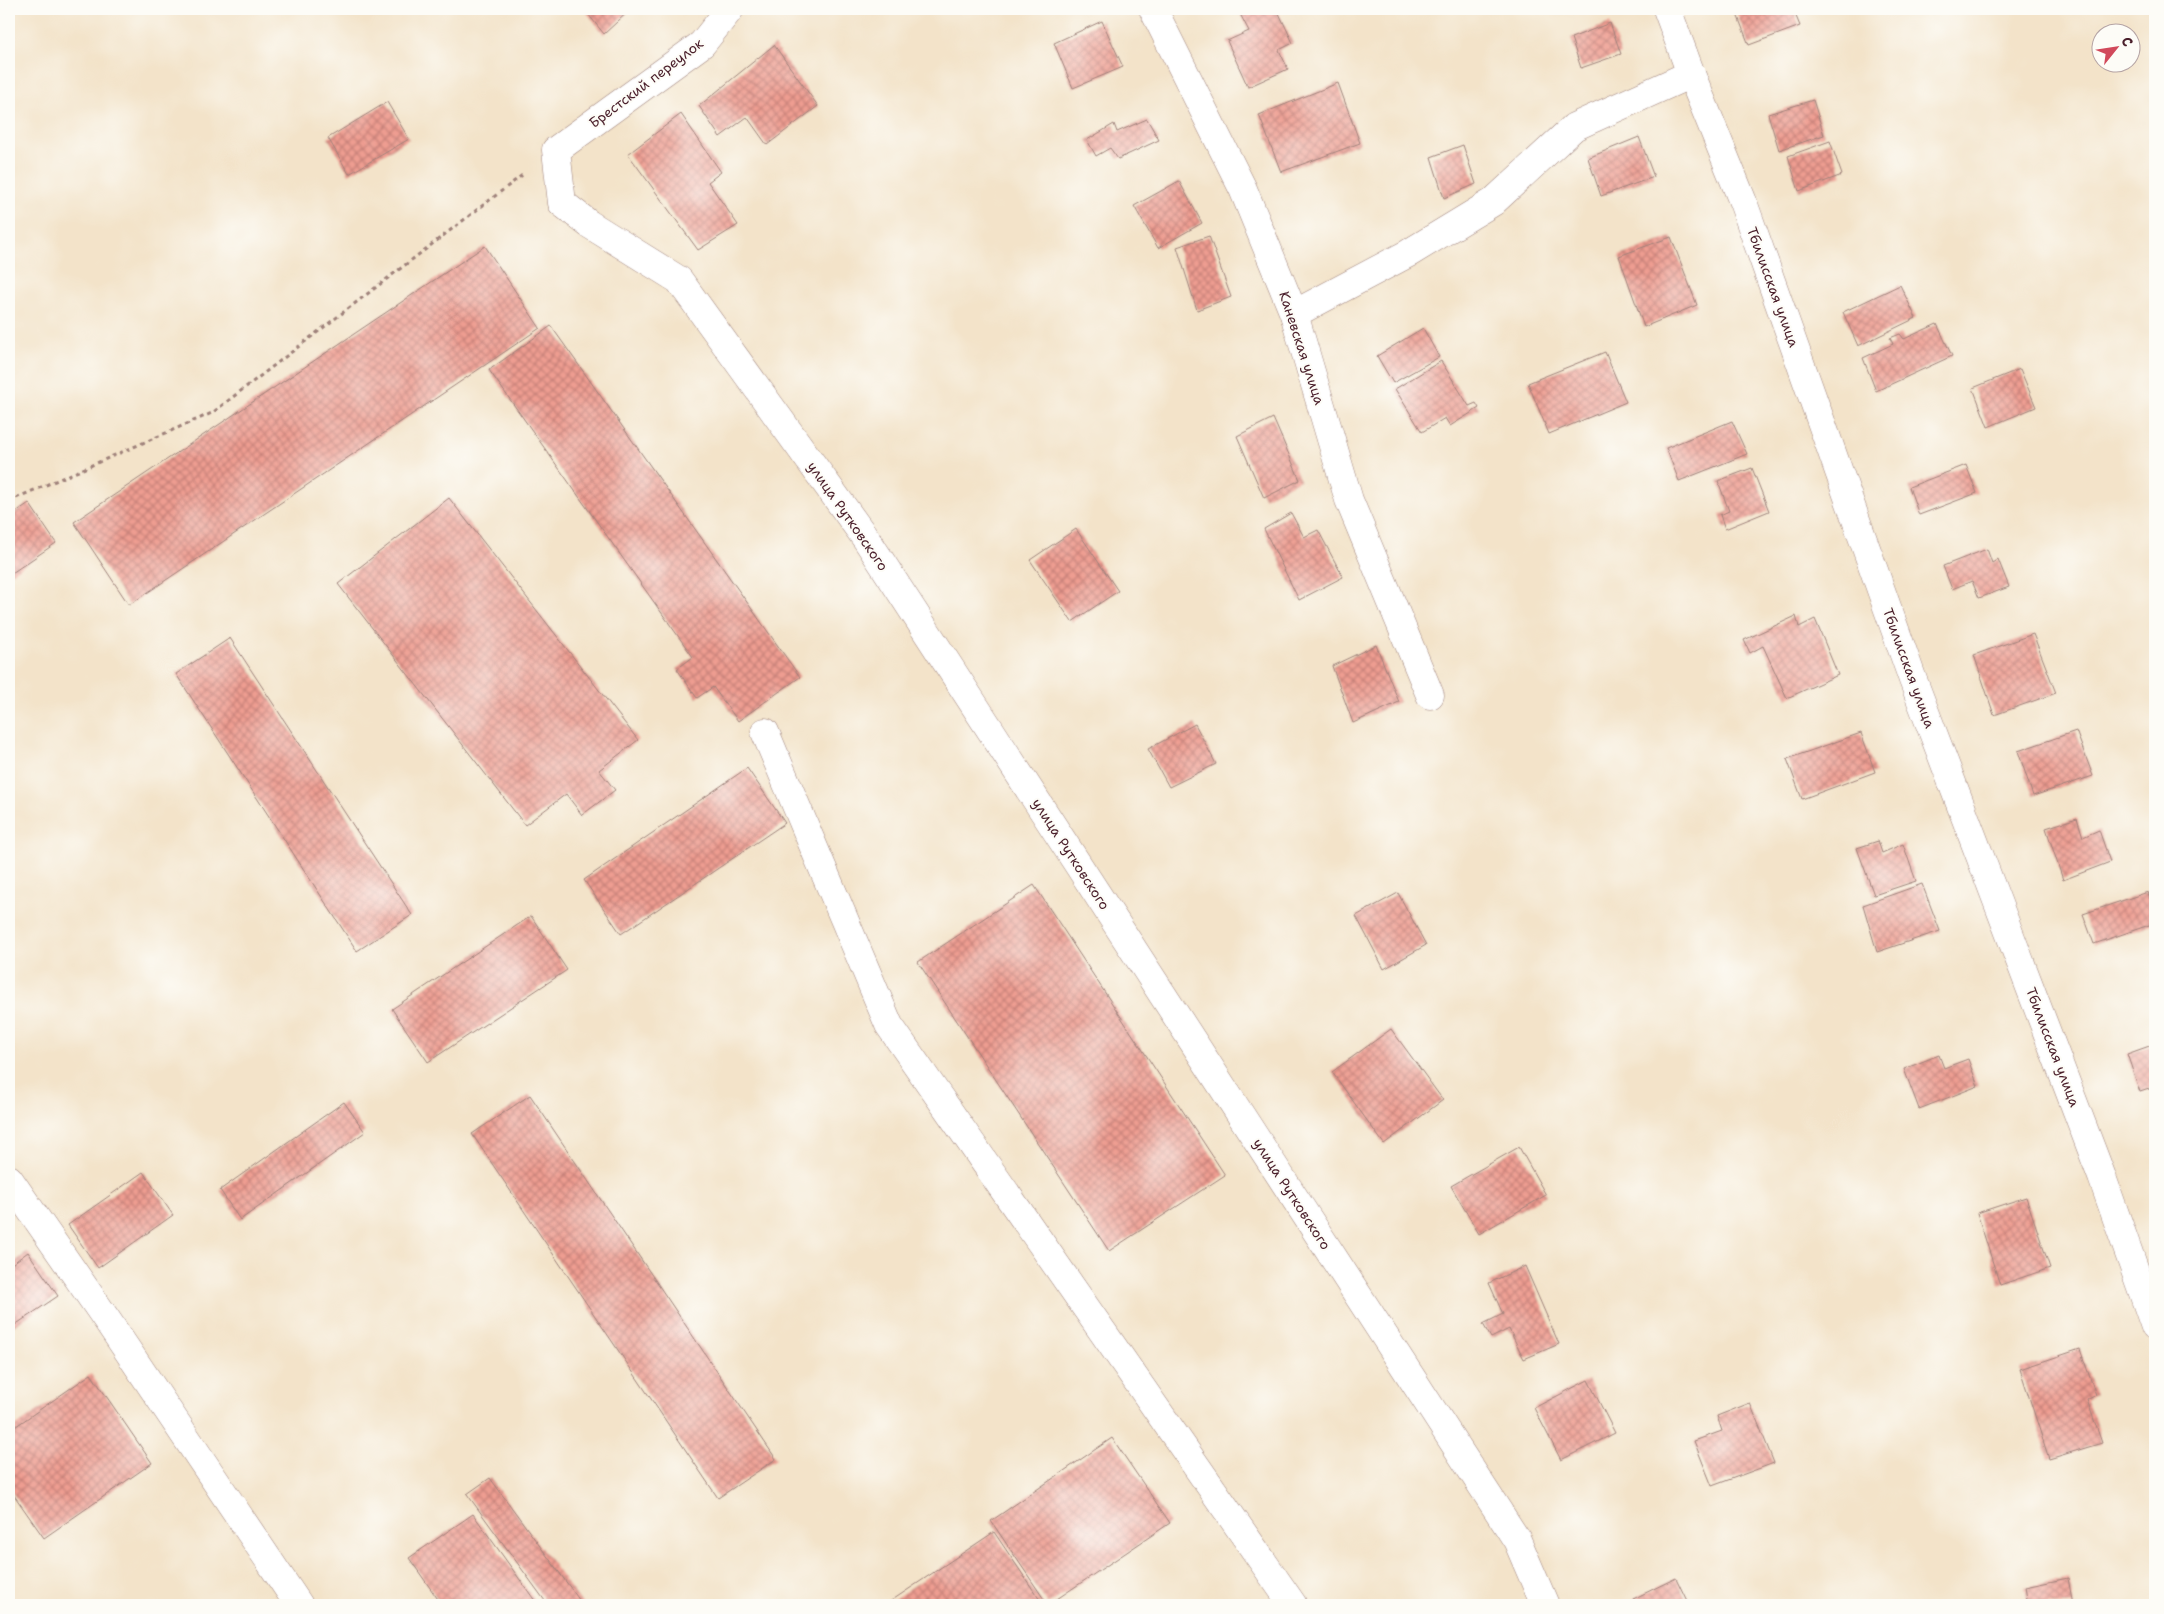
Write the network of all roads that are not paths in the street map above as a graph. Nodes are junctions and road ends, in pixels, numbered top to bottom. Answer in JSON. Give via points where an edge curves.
{"nodes":[{"id":1,"x":730,"y":9,"type":"edge"},
{"id":2,"x":1153,"y":9,"type":"edge"},
{"id":3,"x":1668,"y":9,"type":"edge"},
{"id":4,"x":1691,"y":74,"type":"junction"},
{"id":5,"x":556,"y":150,"type":"joint"},
{"id":6,"x":1294,"y":314,"type":"junction"},
{"id":7,"x":1430,"y":695,"type":"dead end"},
{"id":8,"x":765,"y":732,"type":"dead end"},
{"id":9,"x":9,"y":1179,"type":"edge"},
{"id":10,"x":2155,"y":1327,"type":"edge"},
{"id":11,"x":299,"y":1605,"type":"edge"},
{"id":12,"x":1292,"y":1605,"type":"edge"},
{"id":13,"x":1545,"y":1605,"type":"edge"}],
"edges":[{"from":1,"to":5,"type":"street","name":"Брестский переулок","via":[[702,44]]},
{"from":2,"to":6,"type":"street","name":"Каневская улица","via":[[1243,189]]},
{"from":3,"to":4,"type":"street","name":"Тбилисская улица"},
{"from":4,"to":6,"type":"street","via":[[1574,127],[1493,202],[1409,253]]},
{"from":4,"to":10,"type":"street","name":"Тбилисская улица","via":[[1743,202],[1913,680],[2102,1177]]},
{"from":5,"to":13,"type":"street","name":"улица Рутковского","via":[[562,203],[589,224],[679,280],[867,540],[1516,1540]]},
{"from":6,"to":7,"type":"street","name":"Каневская улица","via":[[1349,500]]},
{"from":8,"to":12,"type":"street","via":[[889,1025]]},
{"from":9,"to":11,"type":"street"}]}
